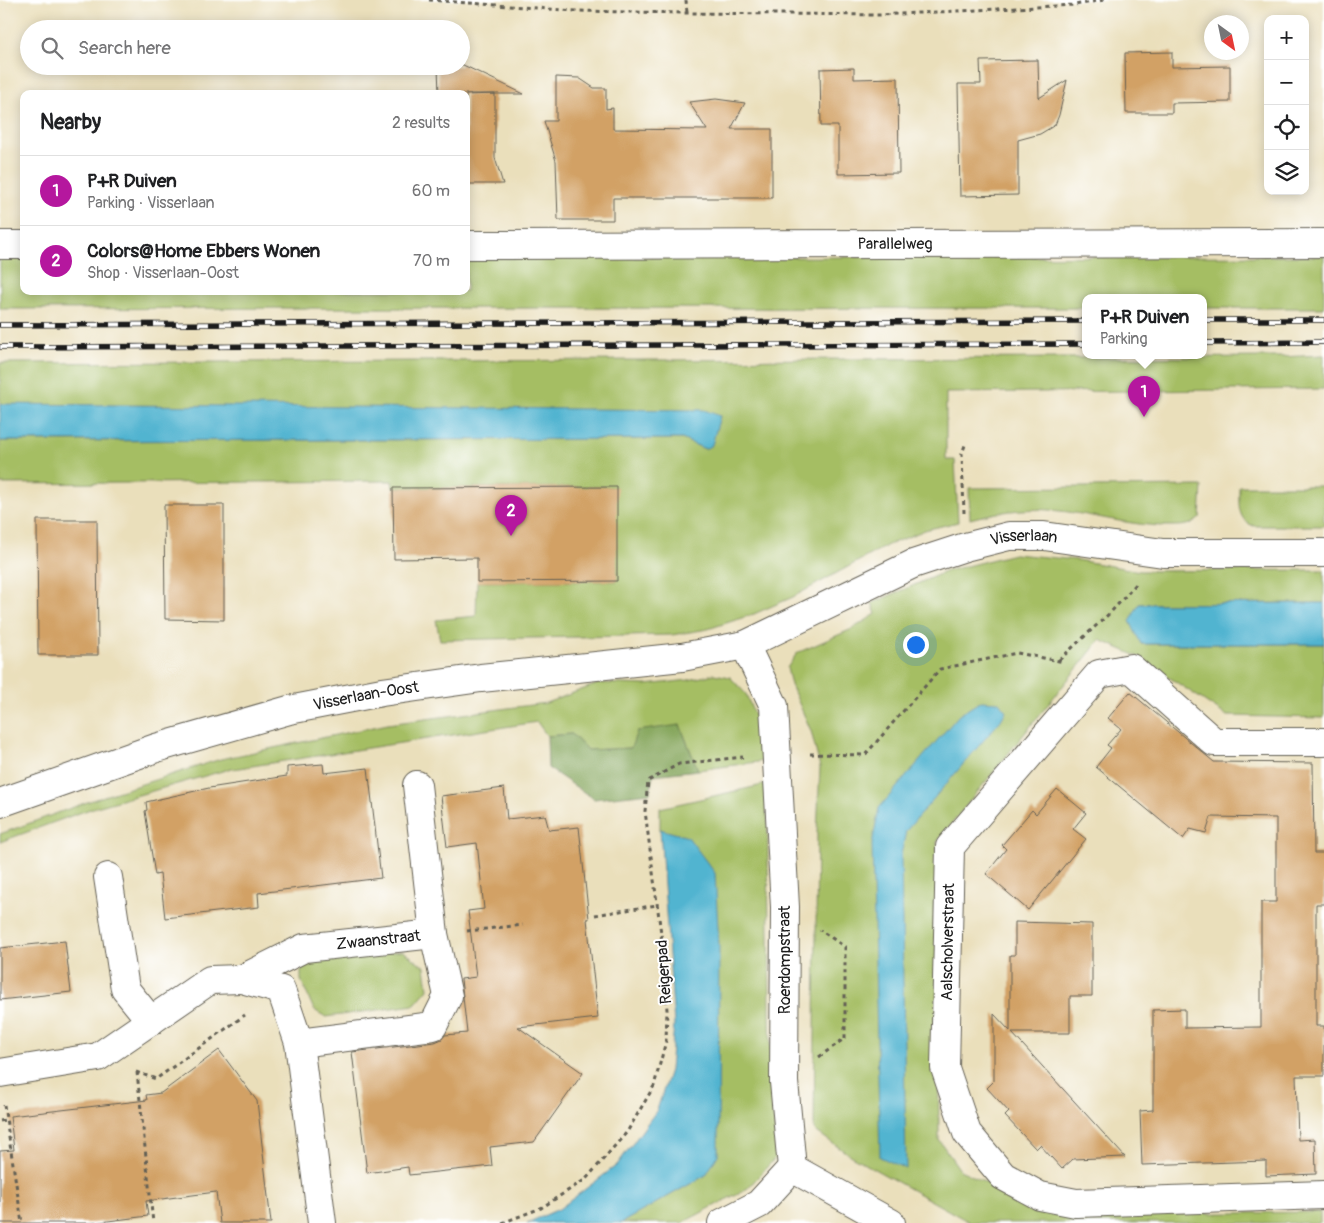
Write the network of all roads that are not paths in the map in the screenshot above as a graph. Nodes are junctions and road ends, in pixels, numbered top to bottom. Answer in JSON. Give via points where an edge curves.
{"nodes":[{"id":1,"x":1324,"y":243,"type":"edge"},
{"id":2,"x":0,"y":245,"type":"edge"},
{"id":3,"x":20,"y":245,"type":"edge"},
{"id":4,"x":470,"y":245,"type":"edge"},
{"id":5,"x":1324,"y":553,"type":"edge"},
{"id":6,"x":745,"y":645,"type":"junction"},
{"id":7,"x":1324,"y":742,"type":"edge"},
{"id":8,"x":417,"y":785,"type":"dead end"},
{"id":9,"x":0,"y":803,"type":"edge"},
{"id":10,"x":108,"y":877,"type":"dead end"},
{"id":11,"x":434,"y":934,"type":"junction"},
{"id":12,"x":242,"y":979,"type":"junction"},
{"id":13,"x":151,"y":1021,"type":"junction"},
{"id":14,"x":300,"y":1042,"type":"junction"},
{"id":15,"x":0,"y":1073,"type":"edge"},
{"id":16,"x":792,"y":1168,"type":"junction"},
{"id":17,"x":1324,"y":1195,"type":"edge"},
{"id":18,"x":322,"y":1223,"type":"edge"},
{"id":19,"x":722,"y":1223,"type":"edge"},
{"id":20,"x":891,"y":1223,"type":"edge"}],
"edges":[{"from":1,"to":4,"type":"street","name":"Parallelweg"},
{"from":2,"to":3,"type":"street"},
{"from":5,"to":6,"type":"street","name":"Visserlaan","via":[[1164,553],[1044,536],[1009,536],[913,564]]},
{"from":6,"to":9,"type":"street","name":"Visserlaan-Oost","via":[[682,657],[382,692],[289,710],[156,748]]},
{"from":6,"to":16,"type":"street","name":"Roerdompstraat","via":[[774,706],[785,907],[784,1082]]},
{"from":7,"to":17,"type":"street","name":"Aalscholverstraat","via":[[1214,742],[1131,668],[1099,674],[950,847],[945,1068],[967,1132],[1003,1176],[1040,1196],[1076,1203]]},
{"from":8,"to":11,"type":"street","name":"Zwaanstraat"},
{"from":10,"to":13,"type":"street","via":[[126,989]]},
{"from":11,"to":12,"type":"street","name":"Zwaanstraat","via":[[304,948]]},
{"from":11,"to":14,"type":"street","via":[[448,996],[433,1026]]},
{"from":12,"to":13,"type":"street","name":"Zwaanstraat","via":[[210,980]]},
{"from":12,"to":14,"type":"street","name":"Zwaanstraat","via":[[280,990]]},
{"from":13,"to":15,"type":"street","name":"Zwaanstraat","via":[[98,1057]]},
{"from":14,"to":18,"type":"street"},
{"from":16,"to":19,"type":"street","via":[[759,1204]]},
{"from":16,"to":20,"type":"street"}]}
